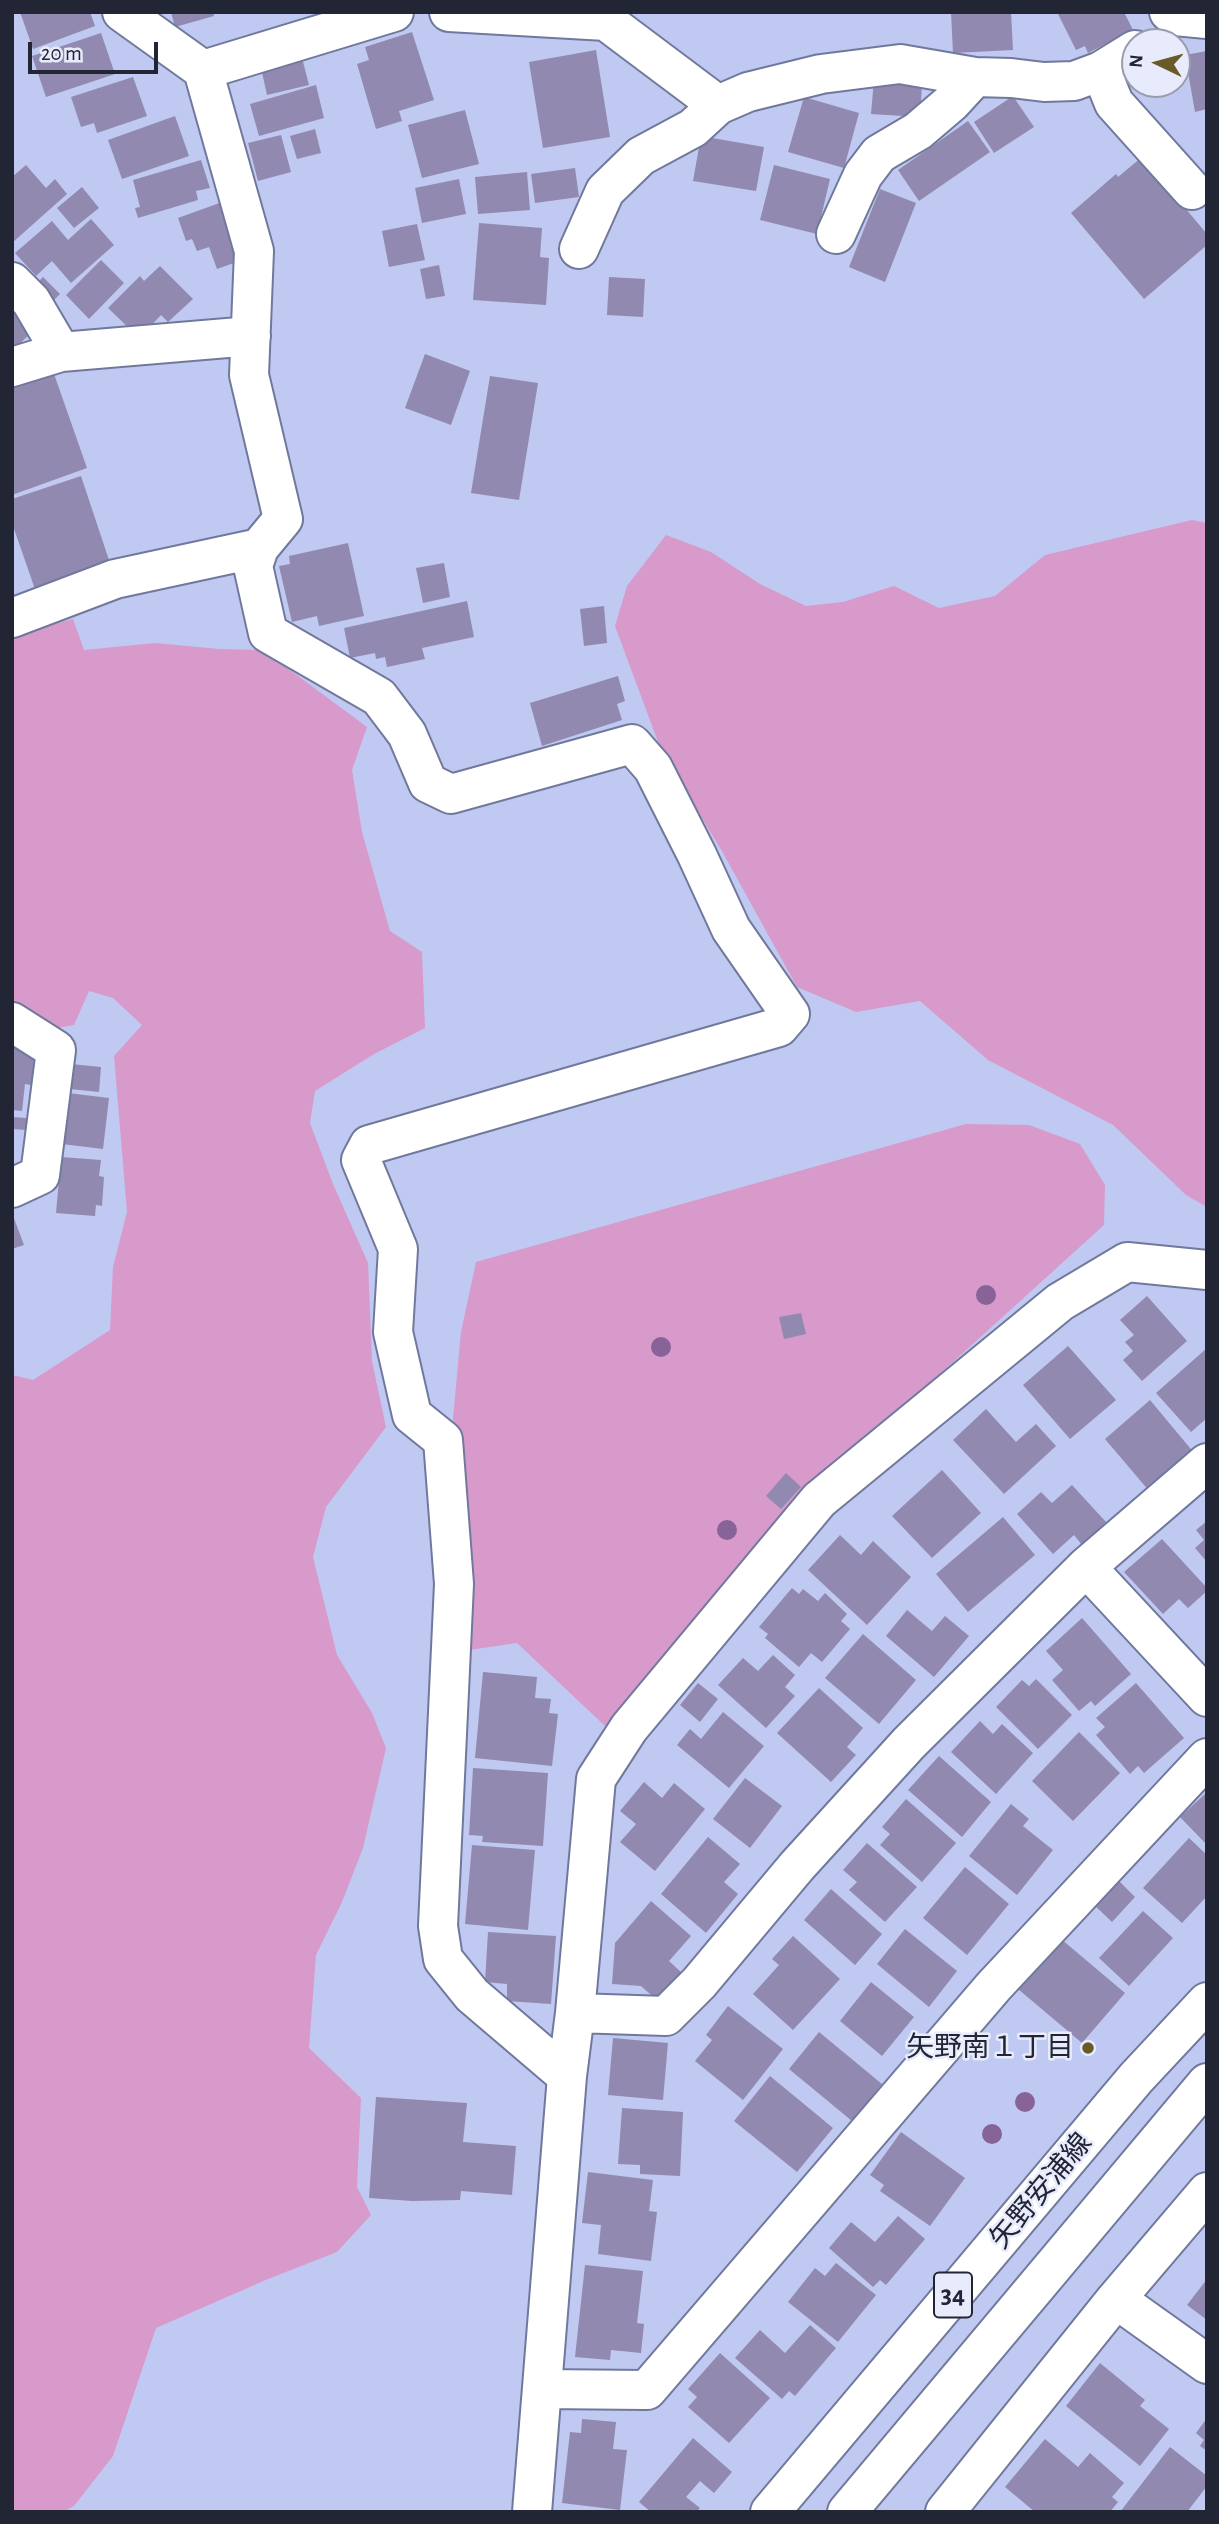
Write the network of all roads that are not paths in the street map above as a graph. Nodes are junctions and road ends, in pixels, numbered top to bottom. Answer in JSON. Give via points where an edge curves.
{"nodes":[{"id":1,"x":122,"y":12,"type":"edge"},
{"id":2,"x":394,"y":12,"type":"edge"},
{"id":3,"x":449,"y":12,"type":"edge"},
{"id":4,"x":1183,"y":16,"type":"edge"},
{"id":5,"x":1166,"y":28,"type":"edge"},
{"id":6,"x":1121,"y":59,"type":"edge"},
{"id":7,"x":203,"y":70,"type":"junction"},
{"id":8,"x":1101,"y":71,"type":"junction"},
{"id":9,"x":975,"y":77,"type":"junction"},
{"id":10,"x":718,"y":105,"type":"junction"},
{"id":11,"x":1192,"y":190,"type":"dead end"},
{"id":12,"x":836,"y":234,"type":"dead end"},
{"id":13,"x":579,"y":249,"type":"dead end"},
{"id":14,"x":12,"y":282,"type":"edge"},
{"id":15,"x":251,"y":335,"type":"junction"},
{"id":16,"x":61,"y":352,"type":"junction"},
{"id":17,"x":12,"y":367,"type":"edge"},
{"id":18,"x":258,"y":548,"type":"junction"},
{"id":19,"x":12,"y":618,"type":"edge"},
{"id":20,"x":12,"y":1022,"type":"edge"},
{"id":21,"x":12,"y":1188,"type":"edge"},
{"id":22,"x":1207,"y":1270,"type":"edge"},
{"id":23,"x":1207,"y":1463,"type":"edge"},
{"id":24,"x":1086,"y":1567,"type":"junction"},
{"id":25,"x":1207,"y":1697,"type":"edge"},
{"id":26,"x":1207,"y":1758,"type":"edge"},
{"id":27,"x":1207,"y":2002,"type":"edge"},
{"id":28,"x":575,"y":2013,"type":"junction"},
{"id":29,"x":567,"y":2076,"type":"junction"},
{"id":30,"x":1207,"y":2083,"type":"edge"},
{"id":31,"x":1207,"y":2192,"type":"edge"},
{"id":32,"x":1116,"y":2299,"type":"junction"},
{"id":33,"x":1207,"y":2364,"type":"edge"},
{"id":34,"x":542,"y":2389,"type":"junction"},
{"id":35,"x":532,"y":2512,"type":"edge"},
{"id":36,"x":770,"y":2512,"type":"edge"},
{"id":37,"x":847,"y":2512,"type":"edge"},
{"id":38,"x":945,"y":2512,"type":"edge"}],
"edges":[{"from":1,"to":7,"type":"street"},
{"from":2,"to":7,"type":"street"},
{"from":3,"to":10,"type":"street","via":[[606,21]]},
{"from":4,"to":5,"type":"street"},
{"from":6,"to":8,"type":"street"},
{"from":7,"to":15,"type":"street","via":[[254,250]]},
{"from":8,"to":9,"type":"street","via":[[1074,81]]},
{"from":8,"to":11,"type":"street","via":[[1114,103]]},
{"from":9,"to":10,"type":"street","via":[[900,64],[821,74],[748,92]]},
{"from":9,"to":12,"type":"street","via":[[918,131],[879,154],[863,175]]},
{"from":10,"to":13,"type":"street","via":[[693,128],[641,156],[605,191]]},
{"from":14,"to":16,"type":"street","via":[[32,301]]},
{"from":15,"to":16,"type":"street"},
{"from":15,"to":18,"type":"street","via":[[248,375],[283,519]]},
{"from":16,"to":17,"type":"street"},
{"from":18,"to":19,"type":"street","via":[[115,579]]},
{"from":18,"to":29,"type":"street","via":[[253,566],[268,633],[379,697],[407,734],[428,783],[451,794],[632,744],[653,768],[731,929],[790,1014],[779,1027],[369,1146],[361,1160],[398,1249],[393,1332],[412,1415],[443,1440],[454,1584],[438,1926],[443,1959],[472,1995]]},
{"from":20,"to":21,"type":"street","via":[[57,1049],[40,1175]]},
{"from":22,"to":28,"type":"street","via":[[1127,1262],[1059,1302],[819,1500],[629,1728],[596,1779]]},
{"from":23,"to":24,"type":"street"},
{"from":24,"to":25,"type":"street"},
{"from":24,"to":28,"type":"street","via":[[909,1743],[666,2016]]},
{"from":26,"to":34,"type":"street","via":[[994,1986],[647,2390]]},
{"from":27,"to":36,"type":"street","name":"矢野安浦線","number":"34","via":[[1136,2078]]},
{"from":28,"to":29,"type":"street"},
{"from":29,"to":34,"type":"street"},
{"from":30,"to":37,"type":"street","name":"矢野安浦線","number":"34"},
{"from":31,"to":32,"type":"street"},
{"from":32,"to":33,"type":"street"},
{"from":32,"to":38,"type":"street"},
{"from":34,"to":35,"type":"street"}]}
